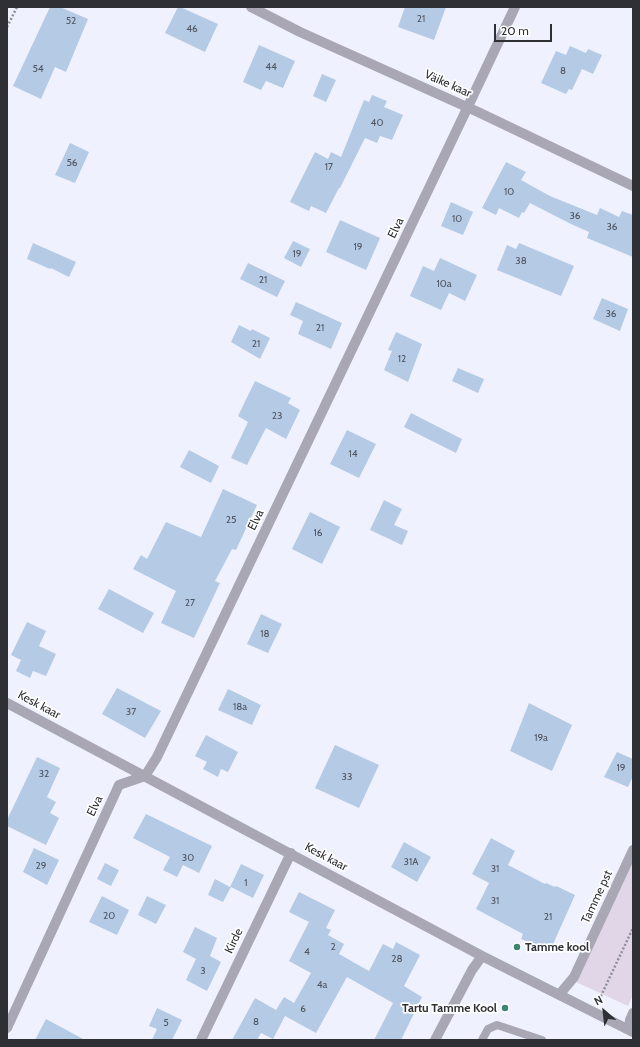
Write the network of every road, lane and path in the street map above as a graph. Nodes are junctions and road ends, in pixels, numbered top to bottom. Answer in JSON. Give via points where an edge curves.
{"nodes":[{"id":1,"x":17,"y":7,"type":"edge"},
{"id":2,"x":251,"y":7,"type":"edge"},
{"id":3,"x":515,"y":7,"type":"edge"},
{"id":4,"x":7,"y":28,"type":"edge"},
{"id":5,"x":468,"y":107,"type":"junction"},
{"id":6,"x":633,"y":186,"type":"edge"},
{"id":7,"x":7,"y":703,"type":"edge"},
{"id":8,"x":145,"y":776,"type":"junction"},
{"id":9,"x":633,"y":850,"type":"edge"},
{"id":10,"x":291,"y":853,"type":"junction"},
{"id":11,"x":633,"y":928,"type":"edge"},
{"id":12,"x":482,"y":956,"type":"junction"},
{"id":13,"x":560,"y":995,"type":"junction"},
{"id":14,"x":598,"y":1000,"type":"dead end"},
{"id":15,"x":633,"y":1013,"type":"edge"},
{"id":16,"x":7,"y":1028,"type":"edge"},
{"id":17,"x":631,"y":1031,"type":"edge"},
{"id":18,"x":201,"y":1040,"type":"edge"},
{"id":19,"x":435,"y":1040,"type":"edge"},
{"id":20,"x":482,"y":1040,"type":"edge"},
{"id":21,"x":542,"y":1040,"type":"edge"}],
"edges":[{"from":1,"to":4,"type":"path"},
{"from":2,"to":5,"type":"street","name":"Väike kaar","via":[[300,32]]},
{"from":3,"to":5,"type":"street","name":"Elva"},
{"from":5,"to":6,"type":"street","name":"Väike kaar"},
{"from":5,"to":8,"type":"street","name":"Elva","via":[[161,750]]},
{"from":7,"to":8,"type":"street","name":"Kesk kaar"},
{"from":8,"to":10,"type":"street","name":"Kesk kaar"},
{"from":8,"to":16,"type":"street","name":"Elva","via":[[119,785]]},
{"from":9,"to":13,"type":"street","name":"Tamme pst","via":[[574,978]]},
{"from":10,"to":12,"type":"street","name":"Kesk kaar"},
{"from":10,"to":18,"type":"street","name":"Kirde"},
{"from":11,"to":14,"type":"path"},
{"from":12,"to":13,"type":"street","name":"Kesk kaar"},
{"from":12,"to":19,"type":"street"},
{"from":13,"to":17,"type":"street","name":"Kesk kaar"},
{"from":15,"to":17,"type":"street","via":[[630,1020]]},
{"from":20,"to":21,"type":"lane","via":[[488,1029],[497,1025]]}]}
